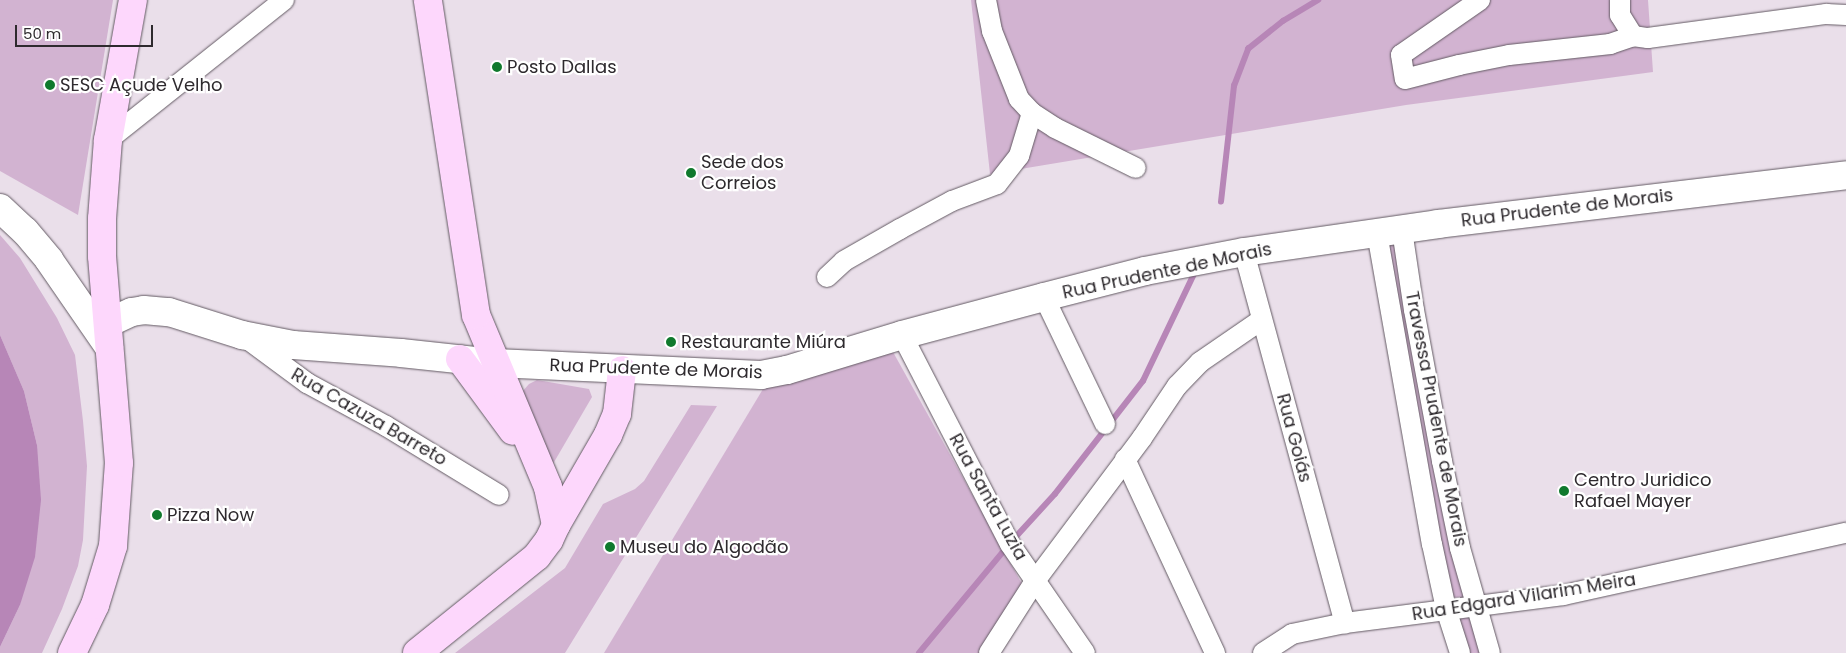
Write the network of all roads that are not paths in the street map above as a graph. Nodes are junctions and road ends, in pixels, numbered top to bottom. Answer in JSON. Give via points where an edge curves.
{"nodes":[{"id":1,"x":133,"y":0,"type":"edge"},
{"id":2,"x":284,"y":0,"type":"edge"},
{"id":3,"x":428,"y":0,"type":"edge"},
{"id":4,"x":986,"y":0,"type":"edge"},
{"id":5,"x":1480,"y":0,"type":"edge"},
{"id":6,"x":1620,"y":0,"type":"edge"},
{"id":7,"x":1846,"y":15,"type":"edge"},
{"id":8,"x":1633,"y":36,"type":"junction"},
{"id":9,"x":1032,"y":113,"type":"junction"},
{"id":10,"x":108,"y":140,"type":"junction"},
{"id":11,"x":1136,"y":168,"type":"dead end"},
{"id":12,"x":1846,"y":175,"type":"edge"},
{"id":13,"x":0,"y":208,"type":"edge"},
{"id":14,"x":1390,"y":232,"type":"junction"},
{"id":15,"x":1244,"y":252,"type":"junction"},
{"id":16,"x":827,"y":277,"type":"dead end"},
{"id":17,"x":1044,"y":297,"type":"junction"},
{"id":18,"x":1261,"y":320,"type":"junction"},
{"id":19,"x":108,"y":335,"type":"junction"},
{"id":20,"x":242,"y":335,"type":"junction"},
{"id":21,"x":902,"y":335,"type":"junction"},
{"id":22,"x":460,"y":359,"type":"junction"},
{"id":23,"x":495,"y":363,"type":"junction"},
{"id":24,"x":622,"y":370,"type":"junction"},
{"id":25,"x":1104,"y":424,"type":"dead end"},
{"id":26,"x":535,"y":457,"type":"junction"},
{"id":27,"x":1126,"y":459,"type":"junction"},
{"id":28,"x":498,"y":495,"type":"dead end"},
{"id":29,"x":556,"y":526,"type":"junction"},
{"id":30,"x":1846,"y":533,"type":"edge"},
{"id":31,"x":1035,"y":581,"type":"junction"},
{"id":32,"x":1475,"y":606,"type":"junction"},
{"id":33,"x":1446,"y":610,"type":"junction"},
{"id":34,"x":1345,"y":623,"type":"junction"},
{"id":35,"x":72,"y":653,"type":"edge"},
{"id":36,"x":418,"y":653,"type":"edge"},
{"id":37,"x":989,"y":653,"type":"edge"},
{"id":38,"x":1085,"y":653,"type":"edge"},
{"id":39,"x":1215,"y":653,"type":"edge"},
{"id":40,"x":1263,"y":653,"type":"edge"},
{"id":41,"x":1460,"y":653,"type":"edge"},
{"id":42,"x":1490,"y":653,"type":"edge"}],
"edges":[{"from":1,"to":10,"type":"main road"},
{"from":2,"to":10,"type":"street"},
{"from":3,"to":23,"type":"main road","via":[[476,315]]},
{"from":4,"to":9,"type":"street","via":[[992,31],[1005,67],[1019,99]]},
{"from":5,"to":8,"type":"street","via":[[1402,56],[1405,80],[1509,55],[1610,44]]},
{"from":6,"to":8,"type":"street","via":[[1620,15]]},
{"from":7,"to":8,"type":"street","via":[[1826,14],[1648,38]]},
{"from":9,"to":11,"type":"street","via":[[1055,128]]},
{"from":9,"to":16,"type":"street","via":[[1019,156],[997,184],[952,201],[900,229],[844,261]]},
{"from":10,"to":19,"type":"main road","via":[[102,219]]},
{"from":12,"to":14,"type":"street","name":"Rua Prudente de Morais"},
{"from":13,"to":19,"type":"street","via":[[25,231]]},
{"from":14,"to":15,"type":"street","name":"Rua Prudente de Morais"},
{"from":14,"to":32,"type":"street","name":"Travessa Prudente de Morais"},
{"from":14,"to":33,"type":"street","name":"Travessa Prudente de Morais","via":[[1410,431]]},
{"from":15,"to":17,"type":"street","name":"Rua Prudente de Morais","via":[[1145,271]]},
{"from":15,"to":18,"type":"street","name":"Rua Goiás"},
{"from":17,"to":21,"type":"street","name":"Rua Prudente de Morais"},
{"from":17,"to":25,"type":"street"},
{"from":18,"to":27,"type":"street","via":[[1200,362],[1177,386]]},
{"from":18,"to":34,"type":"street","name":"Rua Goiás"},
{"from":19,"to":20,"type":"street","name":"Rua Cazuza Barreto","via":[[132,312],[144,310],[169,312]]},
{"from":19,"to":35,"type":"main road","via":[[119,463],[113,546],[95,605]]},
{"from":20,"to":22,"type":"street","name":"Rua Cazuza Barreto","via":[[293,345]]},
{"from":20,"to":28,"type":"street","name":"Rua Cazuza Barreto","via":[[307,384],[386,426]]},
{"from":21,"to":24,"type":"street","name":"Rua Prudente de Morais","via":[[761,375]]},
{"from":21,"to":31,"type":"street","name":"Rua Santa Luzia","via":[[1010,544]]},
{"from":22,"to":23,"type":"street","name":"Rua Cazuza Barreto"},
{"from":22,"to":26,"type":"main road","via":[[498,413]]},
{"from":23,"to":24,"type":"street","name":"Rua Prudente de Morais"},
{"from":23,"to":26,"type":"main road"},
{"from":24,"to":29,"type":"main road","via":[[617,414]]},
{"from":26,"to":29,"type":"main road","via":[[548,487]]},
{"from":27,"to":31,"type":"street"},
{"from":27,"to":39,"type":"street"},
{"from":29,"to":36,"type":"main road","via":[[537,556]]},
{"from":30,"to":32,"type":"street","name":"Rua Edgard Vilarim Meira","via":[[1604,587]]},
{"from":31,"to":37,"type":"street"},
{"from":31,"to":38,"type":"street","name":"Rua Santa Luzia"},
{"from":32,"to":33,"type":"street","name":"Rua Edgard Vilarim Meira"},
{"from":32,"to":42,"type":"street","name":"Travessa Prudente de Morais"},
{"from":33,"to":34,"type":"street","name":"Rua Edgard Vilarim Meira"},
{"from":33,"to":41,"type":"street","name":"Travessa Prudente de Morais"},
{"from":34,"to":40,"type":"street","name":"Rua Edgard Vilarim Meira","via":[[1292,634]]}]}
